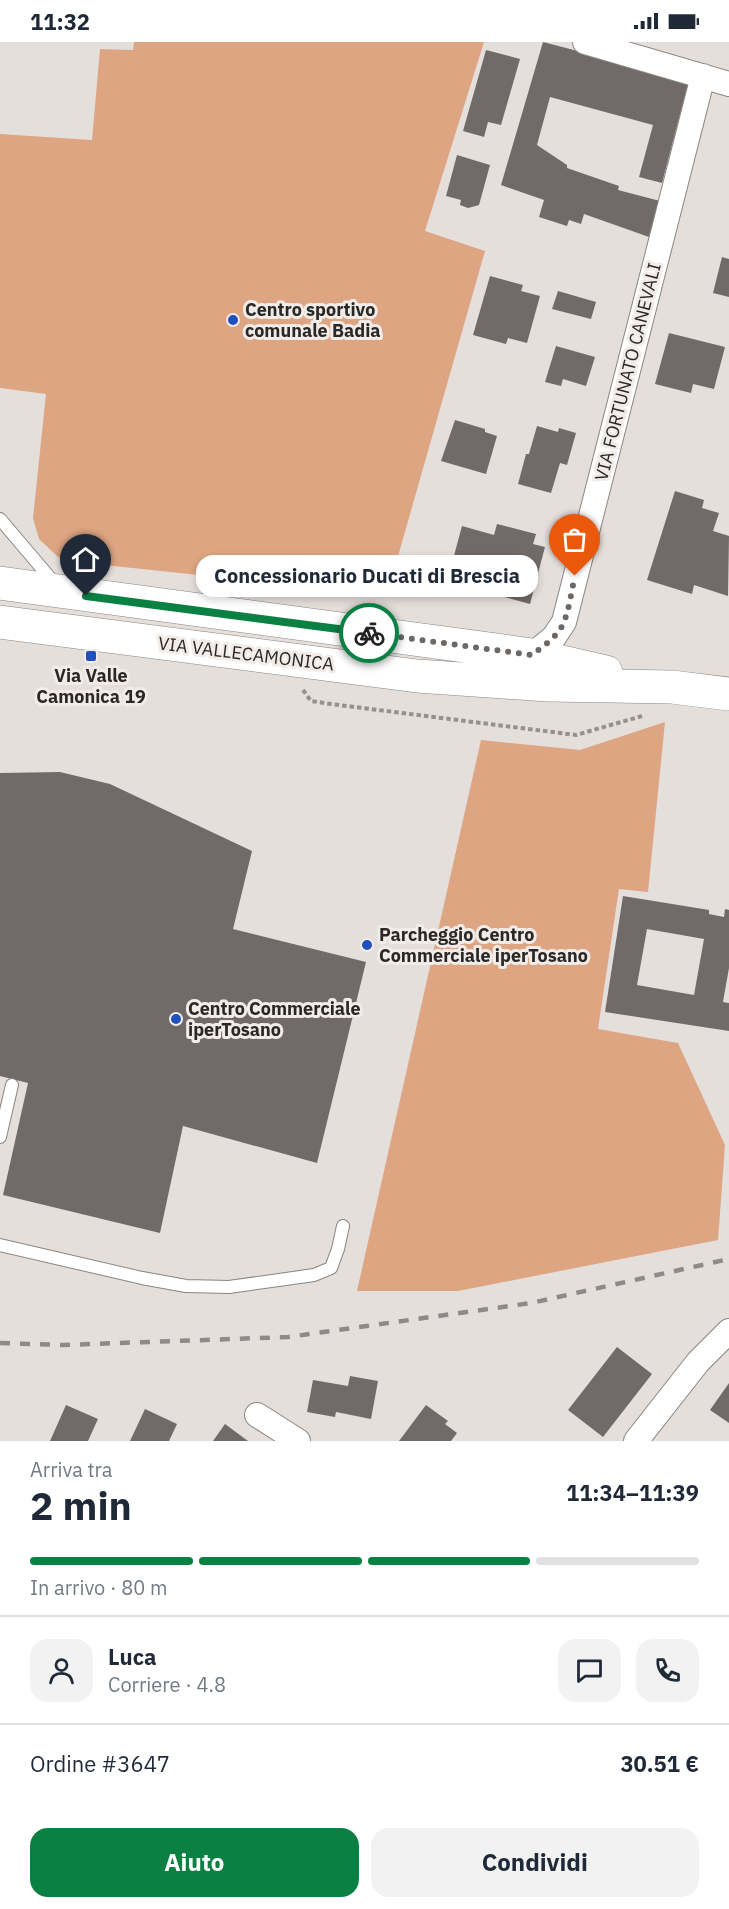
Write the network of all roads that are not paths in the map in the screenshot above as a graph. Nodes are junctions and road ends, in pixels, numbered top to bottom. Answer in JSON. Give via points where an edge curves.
{"nodes":[{"id":1,"x":585,"y":42,"type":"edge"},
{"id":2,"x":703,"y":76,"type":"junction"},
{"id":3,"x":729,"y":84,"type":"edge"},
{"id":4,"x":0,"y":519,"type":"edge"},
{"id":5,"x":0,"y":583,"type":"edge"},
{"id":6,"x":62,"y":592,"type":"junction"},
{"id":7,"x":0,"y":622,"type":"edge"},
{"id":8,"x":532,"y":655,"type":"junction"},
{"id":9,"x":672,"y":687,"type":"junction"},
{"id":10,"x":729,"y":694,"type":"edge"},
{"id":11,"x":12,"y":1085,"type":"dead end"},
{"id":12,"x":0,"y":1137,"type":"edge"},
{"id":13,"x":343,"y":1227,"type":"dead end"},
{"id":14,"x":0,"y":1245,"type":"edge"},
{"id":15,"x":729,"y":1331,"type":"edge"},
{"id":16,"x":257,"y":1415,"type":"dead end"},
{"id":17,"x":298,"y":1441,"type":"edge"},
{"id":18,"x":636,"y":1441,"type":"edge"}],
"edges":[{"from":1,"to":2,"type":"street"},
{"from":2,"to":3,"type":"street"},
{"from":2,"to":8,"type":"street","name":"VIA FORTUNATO CANEVALI","via":[[564,622],[554,637]]},
{"from":4,"to":6,"type":"lane"},
{"from":5,"to":6,"type":"main road","name":"VIA VALLECAMONICA"},
{"from":6,"to":8,"type":"main road","name":"VIA VALLECAMONICA"},
{"from":7,"to":9,"type":"main road","name":"VIA VALLECAMONICA","via":[[417,676],[548,685]]},
{"from":8,"to":9,"type":"main road","name":"VIA VALLECAMONICA"},
{"from":9,"to":10,"type":"main road","name":"VIA VALLECAMONICA"},
{"from":11,"to":12,"type":"lane"},
{"from":13,"to":14,"type":"lane","via":[[331,1268],[314,1275],[229,1287],[153,1280]]},
{"from":15,"to":18,"type":"street","via":[[698,1362]]},
{"from":16,"to":17,"type":"street"}]}
